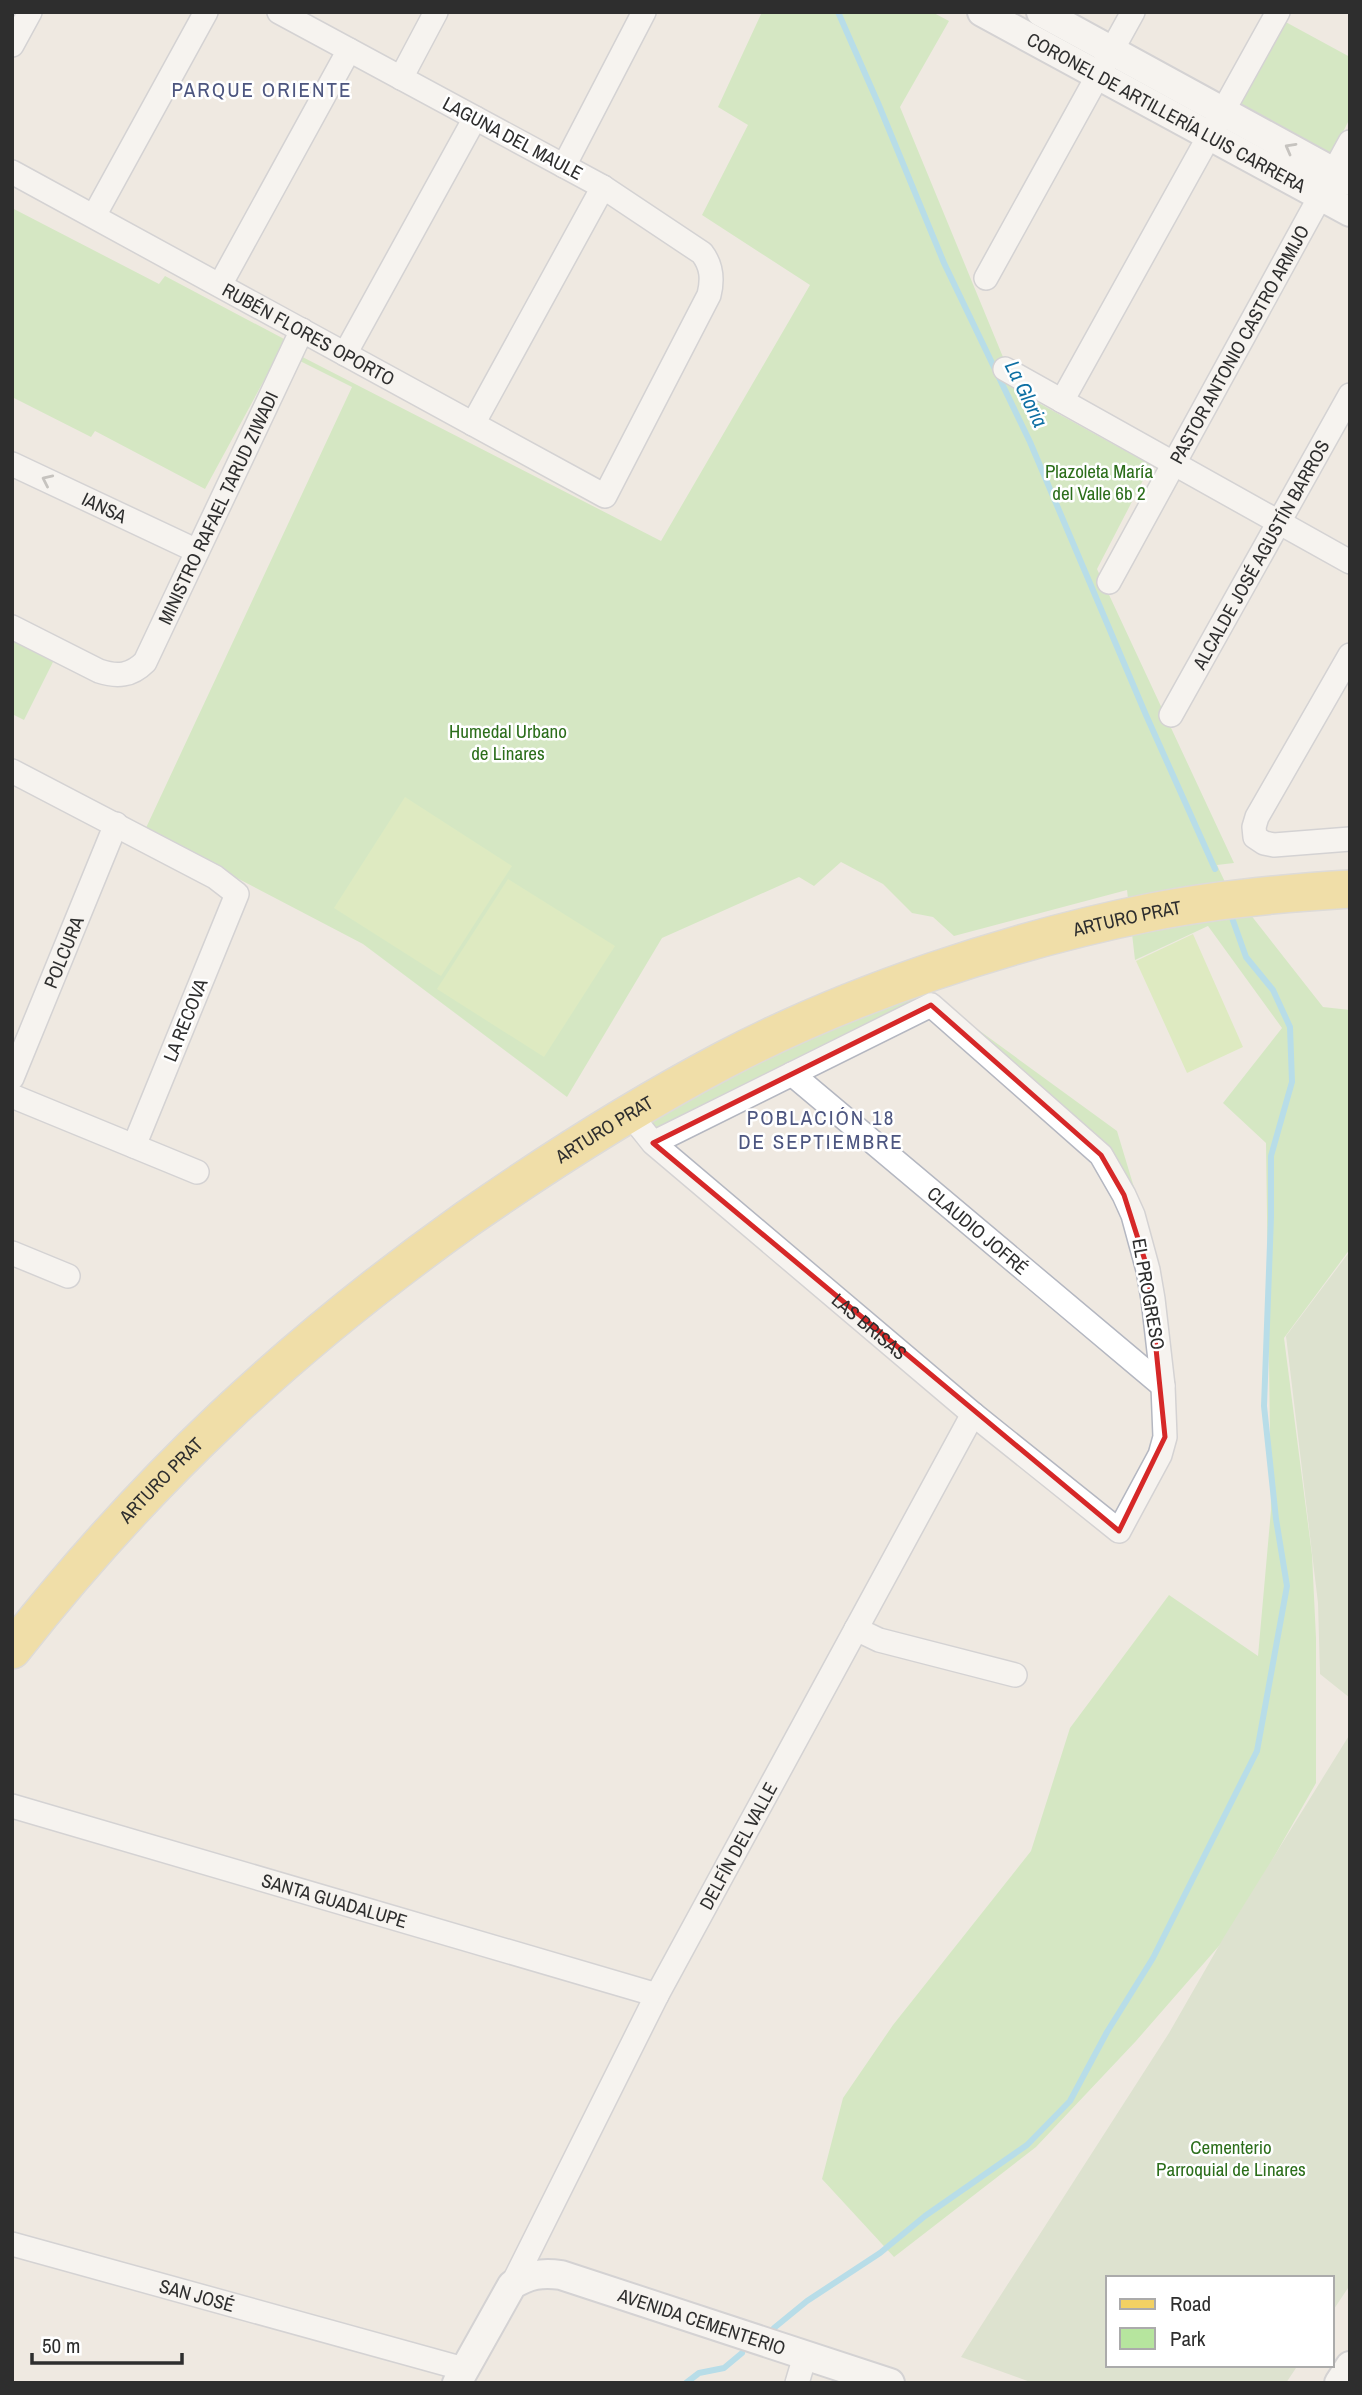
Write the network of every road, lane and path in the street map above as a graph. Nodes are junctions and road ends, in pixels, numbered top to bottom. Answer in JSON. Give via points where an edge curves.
{"nodes":[{"id":1,"x":30,"y":12,"type":"edge"},
{"id":2,"x":206,"y":12,"type":"edge"},
{"id":3,"x":279,"y":12,"type":"edge"},
{"id":4,"x":436,"y":12,"type":"edge"},
{"id":5,"x":644,"y":12,"type":"edge"},
{"id":6,"x":1041,"y":12,"type":"edge"},
{"id":7,"x":1133,"y":12,"type":"edge"},
{"id":8,"x":1278,"y":12,"type":"edge"},
{"id":9,"x":984,"y":13,"type":"edge"},
{"id":10,"x":12,"y":45,"type":"edge"},
{"id":11,"x":349,"y":50,"type":"junction"},
{"id":12,"x":1112,"y":51,"type":"junction"},
{"id":13,"x":1099,"y":75,"type":"junction"},
{"id":14,"x":401,"y":78,"type":"junction"},
{"id":15,"x":475,"y":118,"type":"junction"},
{"id":16,"x":1216,"y":124,"type":"junction"},
{"id":17,"x":1350,"y":142,"type":"edge"},
{"id":18,"x":564,"y":166,"type":"junction"},
{"id":19,"x":12,"y":172,"type":"edge"},
{"id":20,"x":1334,"y":183,"type":"edge"},
{"id":21,"x":603,"y":187,"type":"junction"},
{"id":22,"x":1350,"y":212,"type":"edge"},
{"id":23,"x":93,"y":216,"type":"junction"},
{"id":24,"x":986,"y":278,"type":"dead end"},
{"id":25,"x":220,"y":285,"type":"junction"},
{"id":26,"x":302,"y":330,"type":"junction"},
{"id":27,"x":345,"y":354,"type":"junction"},
{"id":28,"x":1005,"y":369,"type":"dead end"},
{"id":29,"x":1350,"y":395,"type":"edge"},
{"id":30,"x":1062,"y":401,"type":"junction"},
{"id":31,"x":473,"y":424,"type":"junction"},
{"id":32,"x":12,"y":464,"type":"edge"},
{"id":33,"x":1174,"y":464,"type":"junction"},
{"id":34,"x":605,"y":496,"type":"joint"},
{"id":35,"x":1278,"y":522,"type":"junction"},
{"id":36,"x":197,"y":551,"type":"junction"},
{"id":37,"x":1350,"y":562,"type":"edge"},
{"id":38,"x":1109,"y":582,"type":"dead end"},
{"id":39,"x":12,"y":627,"type":"edge"},
{"id":40,"x":1350,"y":654,"type":"edge"},
{"id":41,"x":1171,"y":715,"type":"dead end"},
{"id":42,"x":12,"y":771,"type":"edge"},
{"id":43,"x":116,"y":824,"type":"junction"},
{"id":44,"x":1350,"y":839,"type":"edge"},
{"id":45,"x":1350,"y":888,"type":"edge"},
{"id":46,"x":931,"y":1005,"type":"joint"},
{"id":47,"x":792,"y":1074,"type":"junction"},
{"id":48,"x":12,"y":1079,"type":"edge"},
{"id":49,"x":12,"y":1096,"type":"edge"},
{"id":50,"x":629,"y":1113,"type":"junction"},
{"id":51,"x":653,"y":1143,"type":"junction"},
{"id":52,"x":134,"y":1146,"type":"junction"},
{"id":53,"x":197,"y":1172,"type":"dead end"},
{"id":54,"x":12,"y":1253,"type":"edge"},
{"id":55,"x":68,"y":1276,"type":"dead end"},
{"id":56,"x":1163,"y":1386,"type":"junction"},
{"id":57,"x":973,"y":1414,"type":"junction"},
{"id":58,"x":1118,"y":1531,"type":"joint"},
{"id":59,"x":856,"y":1629,"type":"junction"},
{"id":60,"x":12,"y":1650,"type":"edge"},
{"id":61,"x":1016,"y":1675,"type":"dead end"},
{"id":62,"x":12,"y":1806,"type":"edge"},
{"id":63,"x":657,"y":1995,"type":"junction"},
{"id":64,"x":12,"y":2244,"type":"edge"},
{"id":65,"x":512,"y":2285,"type":"junction"},
{"id":66,"x":805,"y":2356,"type":"junction"},
{"id":67,"x":1350,"y":2366,"type":"edge"},
{"id":68,"x":461,"y":2376,"type":"edge"},
{"id":69,"x":797,"y":2383,"type":"edge"},
{"id":70,"x":890,"y":2383,"type":"edge"},
{"id":71,"x":1339,"y":2383,"type":"edge"}],
"edges":[{"from":1,"to":10,"type":"street"},
{"from":2,"to":23,"type":"street"},
{"from":3,"to":11,"type":"street","name":"LAGUNA DEL MAULE"},
{"from":4,"to":14,"type":"street"},
{"from":5,"to":18,"type":"street"},
{"from":6,"to":12,"type":"street","name":"CORONEL DE ARTILLERÍA LUIS CARRERA"},
{"from":7,"to":12,"type":"street"},
{"from":8,"to":16,"type":"street"},
{"from":9,"to":13,"type":"street","name":"CORONEL DE ARTILLERÍA LUIS CARRERA"},
{"from":11,"to":14,"type":"street","name":"LAGUNA DEL MAULE"},
{"from":11,"to":25,"type":"street"},
{"from":12,"to":13,"type":"street"},
{"from":12,"to":16,"type":"street","name":"CORONEL DE ARTILLERÍA LUIS CARRERA"},
{"from":13,"to":16,"type":"street","name":"CORONEL DE ARTILLERÍA LUIS CARRERA"},
{"from":13,"to":24,"type":"street"},
{"from":14,"to":15,"type":"street","name":"LAGUNA DEL MAULE"},
{"from":15,"to":18,"type":"street","name":"LAGUNA DEL MAULE"},
{"from":15,"to":27,"type":"street"},
{"from":16,"to":20,"type":"street","name":"CORONEL DE ARTILLERÍA LUIS CARRERA"},
{"from":16,"to":30,"type":"street"},
{"from":17,"to":20,"type":"street","name":"PASTOR ANTONIO CASTRO ARMIJO"},
{"from":18,"to":21,"type":"street","name":"LAGUNA DEL MAULE"},
{"from":19,"to":23,"type":"street","name":"RUBÉN FLORES OPORTO"},
{"from":20,"to":22,"type":"street","name":"CORONEL DE ARTILLERÍA LUIS CARRERA"},
{"from":20,"to":33,"type":"street","name":"PASTOR ANTONIO CASTRO ARMIJO"},
{"from":21,"to":31,"type":"street"},
{"from":21,"to":34,"type":"street","name":"LAGUNA DEL MAULE","via":[[702,253],[712,274],[709,295]]},
{"from":23,"to":25,"type":"street","name":"RUBÉN FLORES OPORTO"},
{"from":25,"to":26,"type":"street","name":"RUBÉN FLORES OPORTO"},
{"from":26,"to":27,"type":"street","name":"RUBÉN FLORES OPORTO"},
{"from":26,"to":36,"type":"street","name":"MINISTRO RAFAEL TARUD ZIWADI"},
{"from":27,"to":31,"type":"street","name":"RUBÉN FLORES OPORTO"},
{"from":28,"to":30,"type":"street"},
{"from":29,"to":35,"type":"street","name":"ALCALDE JOSÉ AGUSTÍN BARROS"},
{"from":30,"to":33,"type":"street"},
{"from":31,"to":34,"type":"street","name":"RUBÉN FLORES OPORTO"},
{"from":36,"to":32,"type":"street","name":"IANSA","one_way":true},
{"from":33,"to":35,"type":"street"},
{"from":33,"to":38,"type":"street","name":"PASTOR ANTONIO CASTRO ARMIJO"},
{"from":35,"to":37,"type":"street"},
{"from":35,"to":41,"type":"street","name":"ALCALDE JOSÉ AGUSTÍN BARROS"},
{"from":36,"to":39,"type":"street","name":"MINISTRO RAFAEL TARUD ZIWADI","via":[[145,662],[136,670],[115,676],[100,671]]},
{"from":40,"to":44,"type":"street","via":[[1254,827],[1255,837],[1274,845]]},
{"from":42,"to":43,"type":"street"},
{"from":43,"to":48,"type":"street","name":"POLCURA"},
{"from":43,"to":52,"type":"street","name":"LA RECOVA","via":[[215,877],[237,894]]},
{"from":45,"to":50,"type":"main road","name":"ARTURO PRAT","via":[[1156,911],[996,952],[838,1008],[726,1059]]},
{"from":46,"to":47,"type":"street","name":"ARTURO PRAT"},
{"from":46,"to":56,"type":"street","name":"EL PROGRESO","via":[[1101,1155],[1113,1172],[1133,1215],[1148,1270]]},
{"from":47,"to":51,"type":"street","name":"ARTURO PRAT"},
{"from":47,"to":56,"type":"street","name":"CLAUDIO JOFRÉ"},
{"from":49,"to":52,"type":"street"},
{"from":50,"to":51,"type":"street","name":"LAS BRISAS"},
{"from":50,"to":60,"type":"main road","name":"ARTURO PRAT","via":[[432,1244],[264,1379],[147,1492]]},
{"from":51,"to":57,"type":"street","name":"LAS BRISAS"},
{"from":52,"to":53,"type":"street"},
{"from":54,"to":55,"type":"street"},
{"from":56,"to":58,"type":"street","name":"EL PROGRESO","via":[[1165,1437],[1160,1455]]},
{"from":57,"to":58,"type":"street","name":"LAS BRISAS"},
{"from":57,"to":59,"type":"street","name":"DELFÍN DEL VALLE"},
{"from":59,"to":61,"type":"street","via":[[878,1640]]},
{"from":59,"to":63,"type":"street","name":"DELFÍN DEL VALLE"},
{"from":62,"to":63,"type":"street","name":"SANTA GUADALUPE"},
{"from":63,"to":65,"type":"street","name":"DELFÍN DEL VALLE"},
{"from":64,"to":68,"type":"street","name":"SAN JOSÉ"},
{"from":65,"to":66,"type":"street","name":"AVENIDA CEMENTERIO","via":[[535,2274],[561,2275]]},
{"from":65,"to":68,"type":"street"},
{"from":66,"to":69,"type":"street"},
{"from":66,"to":70,"type":"street","name":"AVENIDA CEMENTERIO"},
{"from":67,"to":71,"type":"street"}]}
